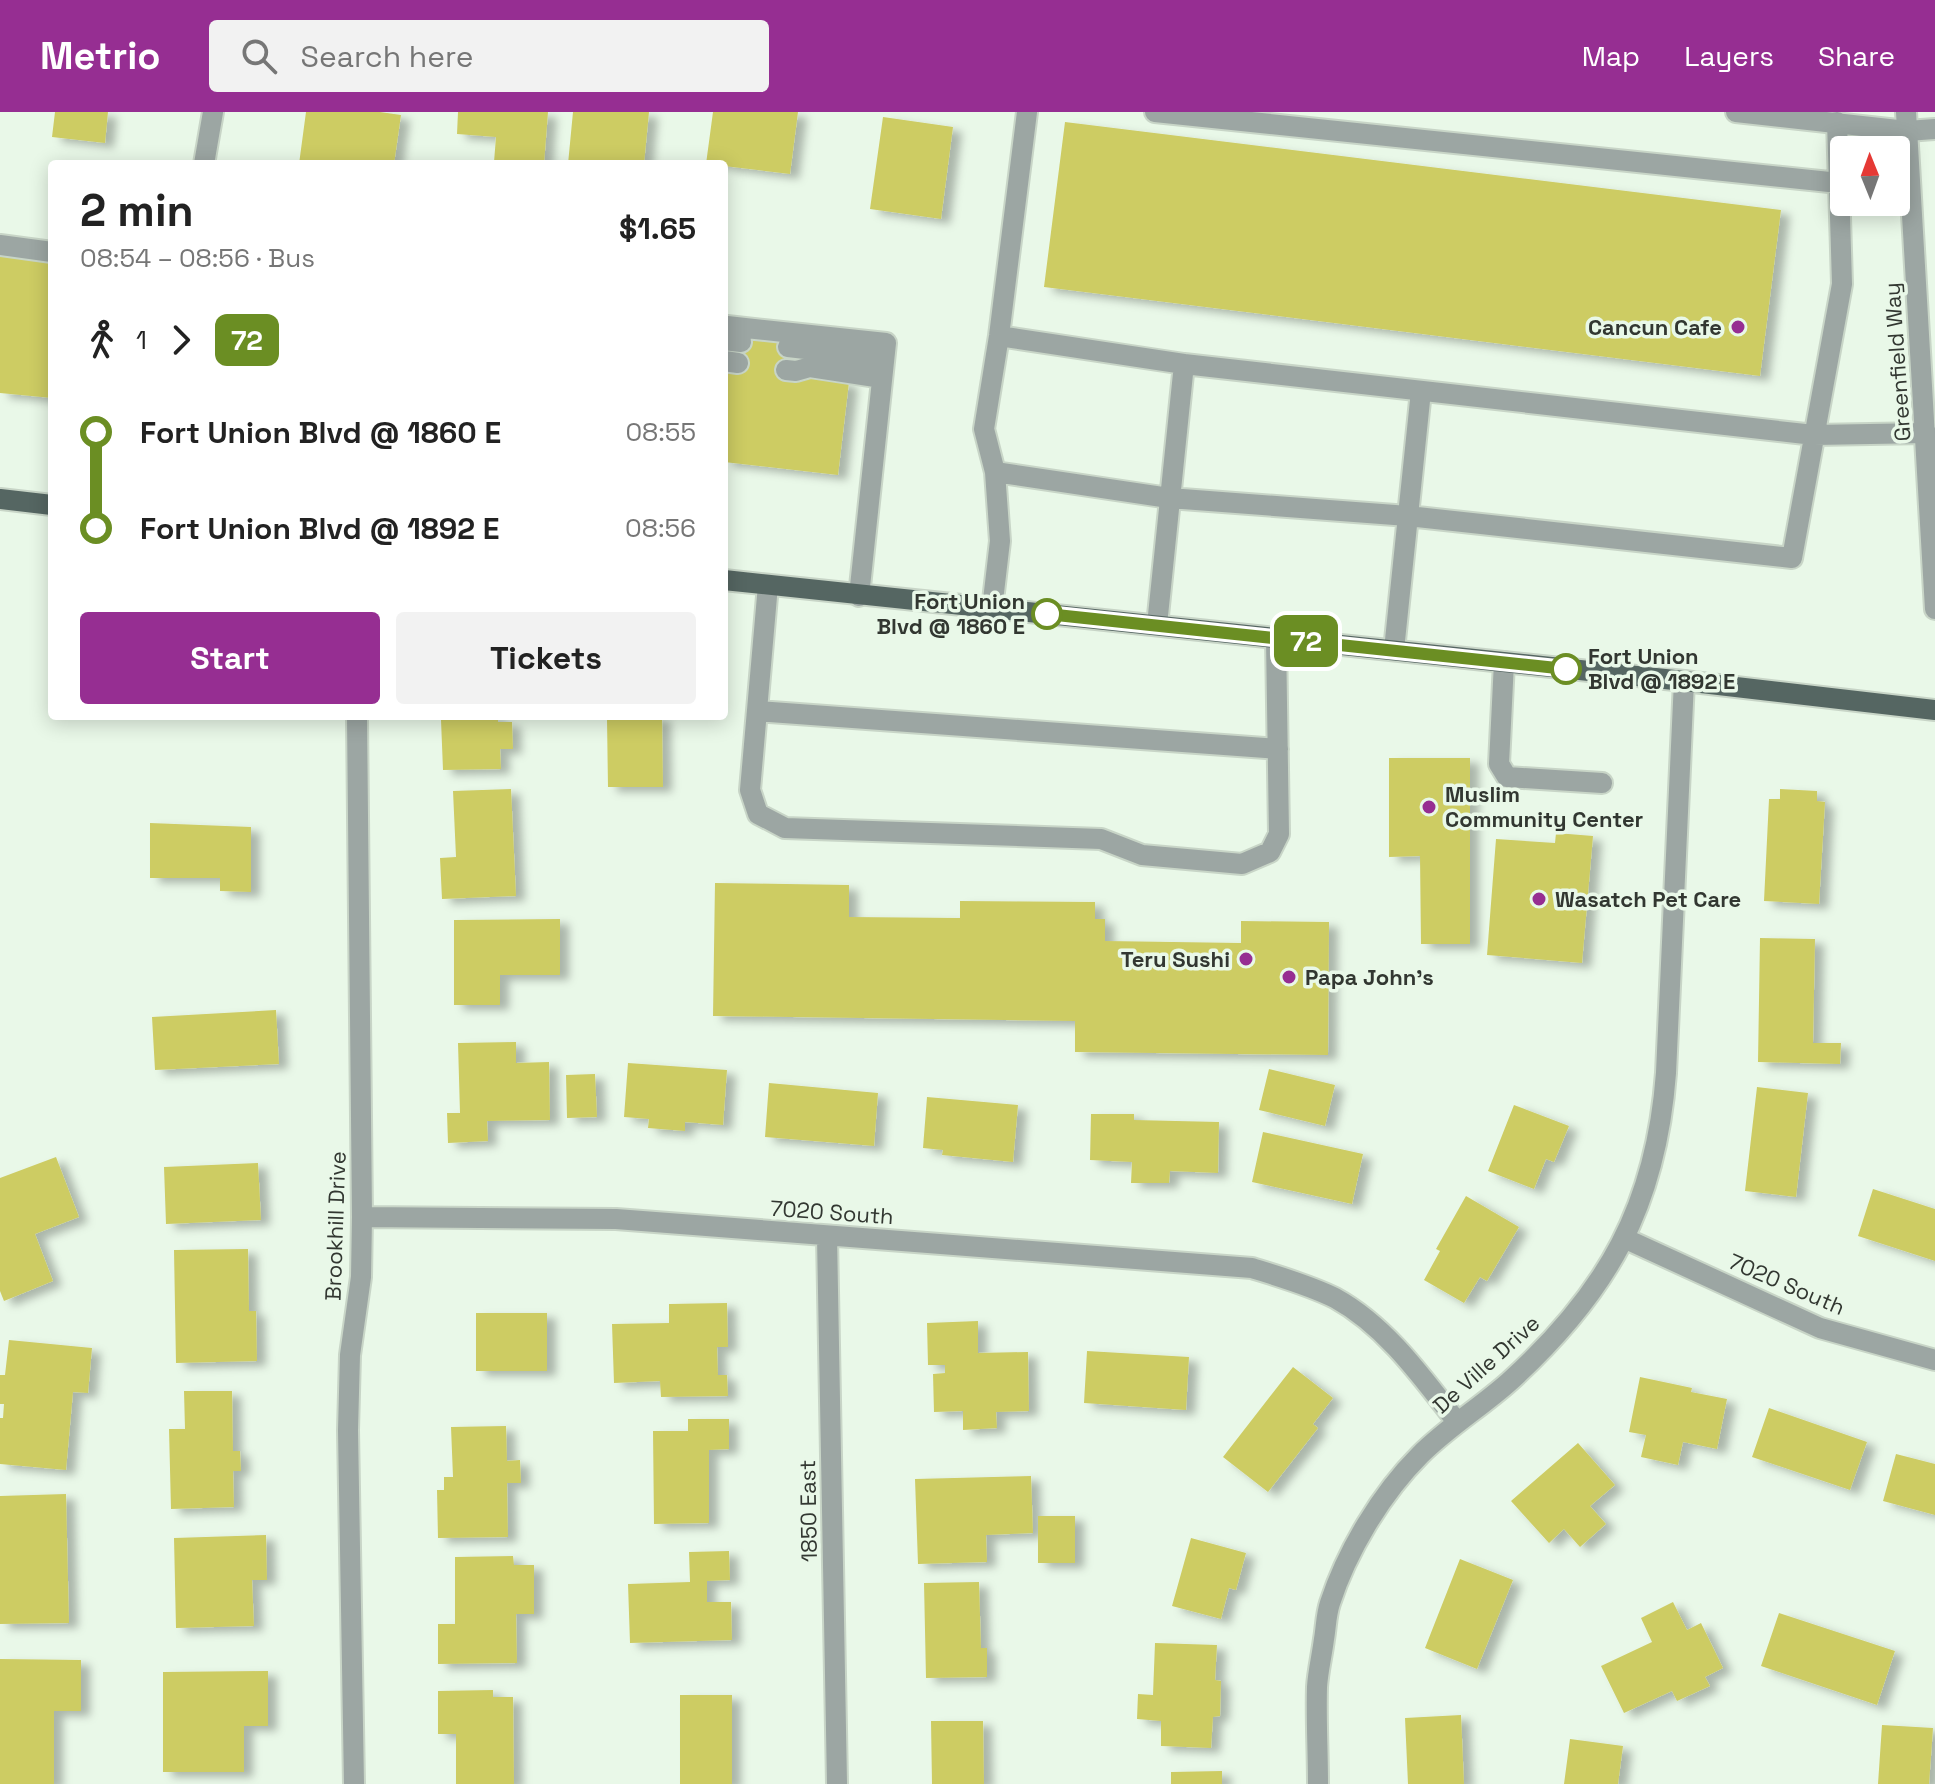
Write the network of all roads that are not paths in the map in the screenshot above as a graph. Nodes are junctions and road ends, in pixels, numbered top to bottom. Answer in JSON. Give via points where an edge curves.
{"nodes":[{"id":1,"x":213,"y":112,"type":"edge"},
{"id":2,"x":1027,"y":112,"type":"edge"},
{"id":3,"x":1155,"y":112,"type":"edge"},
{"id":4,"x":1736,"y":112,"type":"edge"},
{"id":5,"x":1837,"y":122,"type":"junction"},
{"id":6,"x":1907,"y":122,"type":"edge"},
{"id":7,"x":1935,"y":129,"type":"edge"},
{"id":8,"x":1837,"y":136,"type":"edge"},
{"id":9,"x":205,"y":160,"type":"edge"},
{"id":10,"x":1830,"y":182,"type":"edge"},
{"id":11,"x":1840,"y":216,"type":"edge"},
{"id":12,"x":0,"y":245,"type":"edge"},
{"id":13,"x":48,"y":251,"type":"edge"},
{"id":14,"x":728,"y":326,"type":"edge"},
{"id":15,"x":999,"y":336,"type":"junction"},
{"id":16,"x":788,"y":347,"type":"dead end"},
{"id":17,"x":1184,"y":364,"type":"junction"},
{"id":18,"x":883,"y":368,"type":"junction"},
{"id":19,"x":1928,"y":369,"type":"edge"},
{"id":20,"x":786,"y":370,"type":"dead end"},
{"id":21,"x":1421,"y":391,"type":"junction"},
{"id":22,"x":1926,"y":433,"type":"junction"},
{"id":23,"x":1814,"y":435,"type":"junction"},
{"id":24,"x":995,"y":472,"type":"junction"},
{"id":25,"x":1169,"y":498,"type":"junction"},
{"id":26,"x":0,"y":499,"type":"edge"},
{"id":27,"x":48,"y":505,"type":"edge"},
{"id":28,"x":1408,"y":516,"type":"junction"},
{"id":29,"x":1934,"y":554,"type":"edge"},
{"id":30,"x":728,"y":580,"type":"edge"},
{"id":31,"x":768,"y":585,"type":"junction"},
{"id":32,"x":859,"y":596,"type":"junction"},
{"id":33,"x":992,"y":609,"type":"junction"},
{"id":34,"x":1935,"y":609,"type":"edge"},
{"id":35,"x":1157,"y":625,"type":"junction"},
{"id":36,"x":1276,"y":638,"type":"junction"},
{"id":37,"x":1394,"y":650,"type":"junction"},
{"id":38,"x":1504,"y":662,"type":"junction"},
{"id":39,"x":1684,"y":681,"type":"junction"},
{"id":40,"x":1935,"y":710,"type":"edge"},
{"id":41,"x":757,"y":711,"type":"junction"},
{"id":42,"x":357,"y":720,"type":"edge"},
{"id":43,"x":1278,"y":749,"type":"junction"},
{"id":44,"x":1602,"y":783,"type":"dead end"},
{"id":45,"x":362,"y":1217,"type":"junction"},
{"id":46,"x":827,"y":1236,"type":"junction"},
{"id":47,"x":1626,"y":1239,"type":"junction"},
{"id":48,"x":1935,"y":1360,"type":"edge"},
{"id":49,"x":1457,"y":1422,"type":"junction"},
{"id":50,"x":354,"y":1784,"type":"edge"},
{"id":51,"x":837,"y":1784,"type":"edge"},
{"id":52,"x":1318,"y":1784,"type":"edge"}],
"edges":[{"from":1,"to":9,"type":"street"},
{"from":2,"to":15,"type":"street"},
{"from":3,"to":10,"type":"street"},
{"from":4,"to":5,"type":"street"},
{"from":5,"to":6,"type":"street"},
{"from":5,"to":8,"type":"street"},
{"from":6,"to":7,"type":"street"},
{"from":6,"to":19,"type":"street","name":"Greenfield Way"},
{"from":11,"to":23,"type":"street","via":[[1842,284]]},
{"from":12,"to":13,"type":"street"},
{"from":14,"to":18,"type":"street","via":[[886,343]]},
{"from":15,"to":17,"type":"street"},
{"from":15,"to":24,"type":"street","via":[[984,429]]},
{"from":16,"to":18,"type":"street"},
{"from":17,"to":21,"type":"street"},
{"from":17,"to":25,"type":"street"},
{"from":18,"to":20,"type":"street"},
{"from":18,"to":32,"type":"street"},
{"from":19,"to":22,"type":"street","name":"Greenfield Way"},
{"from":21,"to":23,"type":"street"},
{"from":21,"to":28,"type":"street"},
{"from":22,"to":23,"type":"street"},
{"from":22,"to":29,"type":"street","name":"Greenfield Way"},
{"from":23,"to":28,"type":"street","via":[[1792,558]]},
{"from":24,"to":25,"type":"street"},
{"from":24,"to":33,"type":"street","via":[[1000,541]]},
{"from":25,"to":28,"type":"street"},
{"from":25,"to":35,"type":"street"},
{"from":26,"to":27,"type":"main road"},
{"from":28,"to":37,"type":"street"},
{"from":29,"to":34,"type":"street","name":"Greenfield Way"},
{"from":30,"to":31,"type":"main road"},
{"from":31,"to":32,"type":"main road"},
{"from":31,"to":41,"type":"street"},
{"from":32,"to":33,"type":"main road"},
{"from":33,"to":35,"type":"main road"},
{"from":35,"to":36,"type":"main road"},
{"from":36,"to":37,"type":"main road"},
{"from":36,"to":43,"type":"street"},
{"from":37,"to":38,"type":"main road"},
{"from":38,"to":39,"type":"main road"},
{"from":38,"to":44,"type":"street","via":[[1499,764],[1507,777]]},
{"from":39,"to":40,"type":"main road"},
{"from":39,"to":47,"type":"street","name":"De Ville Drive","via":[[1662,1122],[1652,1169]]},
{"from":41,"to":43,"type":"street"},
{"from":41,"to":43,"type":"street","via":[[750,790],[758,814],[785,828],[1101,839],[1142,855],[1242,864],[1270,852],[1279,834]]},
{"from":42,"to":45,"type":"street","name":"Brookhill Drive"},
{"from":45,"to":46,"type":"street","name":"7020 South","via":[[616,1219]]},
{"from":45,"to":50,"type":"street","name":"Brookhill Drive","via":[[348,1430]]},
{"from":46,"to":49,"type":"street","name":"7020 South","via":[[1252,1268],[1336,1299],[1371,1323]]},
{"from":46,"to":51,"type":"street","name":"1850 East"},
{"from":47,"to":48,"type":"street","name":"7020 South","via":[[1820,1328]]},
{"from":47,"to":49,"type":"street","name":"De Ville Drive","via":[[1597,1286],[1557,1334],[1508,1383]]},
{"from":49,"to":52,"type":"street","name":"De Ville Drive","via":[[1419,1456],[1381,1504],[1352,1551],[1329,1605],[1317,1686]]}]}
